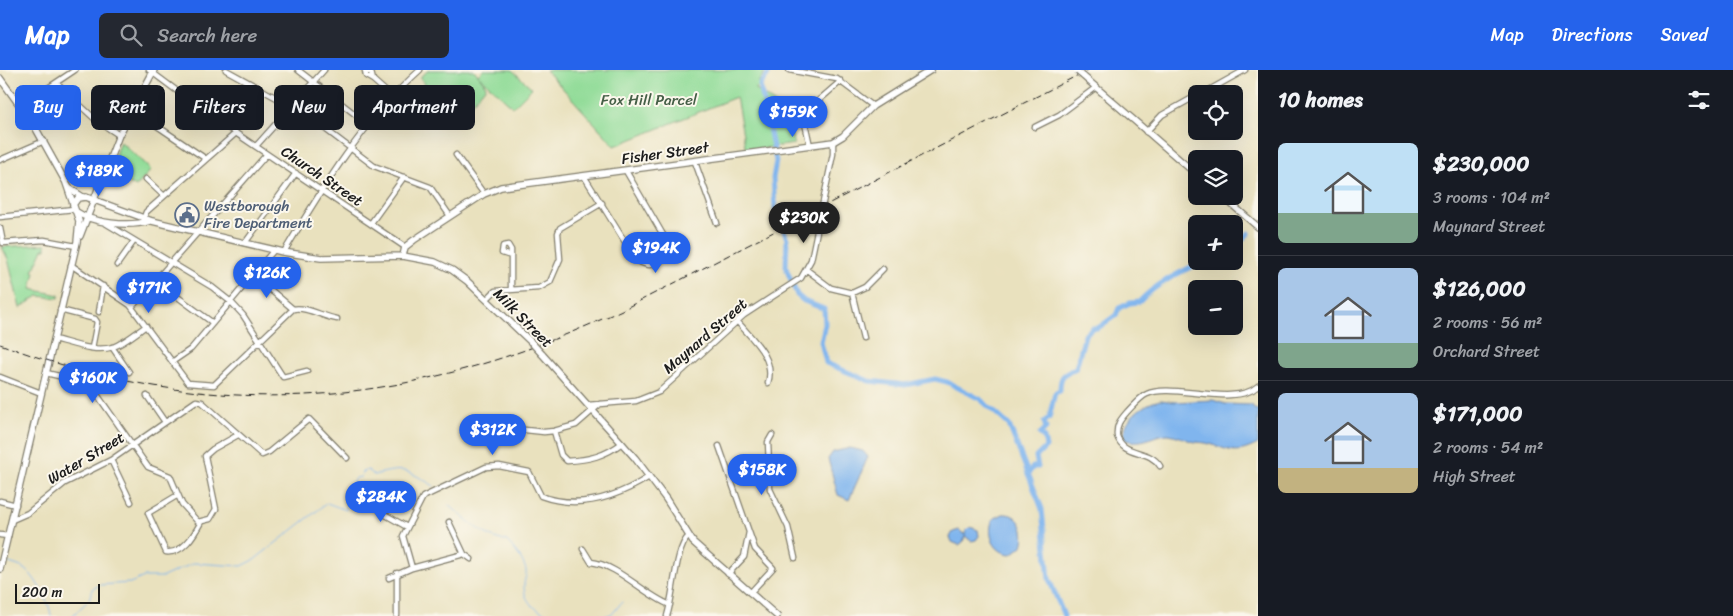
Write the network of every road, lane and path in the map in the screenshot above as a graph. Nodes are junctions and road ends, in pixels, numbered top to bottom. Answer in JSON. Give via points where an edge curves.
{"nodes":[{"id":1,"x":75,"y":70,"type":"edge"},
{"id":2,"x":226,"y":70,"type":"edge"},
{"id":3,"x":298,"y":70,"type":"edge"},
{"id":4,"x":324,"y":70,"type":"edge"},
{"id":5,"x":420,"y":70,"type":"edge"},
{"id":6,"x":789,"y":70,"type":"edge"},
{"id":7,"x":931,"y":70,"type":"edge"},
{"id":8,"x":1076,"y":70,"type":"edge"},
{"id":9,"x":1245,"y":70,"type":"edge"},
{"id":10,"x":152,"y":71,"type":"edge"},
{"id":11,"x":1,"y":80,"type":"edge"},
{"id":12,"x":373,"y":80,"type":"dead end"},
{"id":13,"x":313,"y":81,"type":"junction"},
{"id":14,"x":841,"y":82,"type":"junction"},
{"id":15,"x":56,"y":83,"type":"junction"},
{"id":16,"x":53,"y":85,"type":"edge"},
{"id":17,"x":145,"y":85,"type":"edge"},
{"id":18,"x":310,"y":85,"type":"edge"},
{"id":19,"x":379,"y":85,"type":"edge"},
{"id":20,"x":404,"y":85,"type":"edge"},
{"id":21,"x":1218,"y":85,"type":"edge"},
{"id":22,"x":1095,"y":88,"type":"junction"},
{"id":23,"x":274,"y":95,"type":"edge"},
{"id":24,"x":15,"y":97,"type":"edge"},
{"id":25,"x":1188,"y":100,"type":"edge"},
{"id":26,"x":872,"y":106,"type":"junction"},
{"id":27,"x":354,"y":113,"type":"edge"},
{"id":28,"x":274,"y":126,"type":"edge"},
{"id":29,"x":1035,"y":127,"type":"dead end"},
{"id":30,"x":37,"y":130,"type":"edge"},
{"id":31,"x":122,"y":130,"type":"edge"},
{"id":32,"x":164,"y":130,"type":"edge"},
{"id":33,"x":326,"y":130,"type":"edge"},
{"id":34,"x":365,"y":130,"type":"edge"},
{"id":35,"x":236,"y":132,"type":"junction"},
{"id":36,"x":1146,"y":132,"type":"junction"},
{"id":37,"x":119,"y":135,"type":"junction"},
{"id":38,"x":44,"y":142,"type":"junction"},
{"id":39,"x":833,"y":142,"type":"junction"},
{"id":40,"x":256,"y":146,"type":"junction"},
{"id":41,"x":810,"y":146,"type":"junction"},
{"id":42,"x":351,"y":148,"type":"junction"},
{"id":43,"x":267,"y":154,"type":"junction"},
{"id":44,"x":456,"y":155,"type":"dead end"},
{"id":45,"x":206,"y":158,"type":"junction"},
{"id":46,"x":0,"y":160,"type":"edge"},
{"id":47,"x":695,"y":162,"type":"junction"},
{"id":48,"x":1188,"y":167,"type":"edge"},
{"id":49,"x":626,"y":171,"type":"junction"},
{"id":50,"x":296,"y":173,"type":"junction"},
{"id":51,"x":584,"y":176,"type":"junction"},
{"id":52,"x":404,"y":177,"type":"junction"},
{"id":53,"x":146,"y":179,"type":"dead end"},
{"id":54,"x":66,"y":184,"type":"junction"},
{"id":55,"x":321,"y":190,"type":"junction"},
{"id":56,"x":484,"y":194,"type":"junction"},
{"id":57,"x":164,"y":196,"type":"junction"},
{"id":58,"x":84,"y":197,"type":"junction"},
{"id":59,"x":93,"y":198,"type":"junction"},
{"id":60,"x":602,"y":203,"type":"junction"},
{"id":61,"x":1232,"y":205,"type":"edge"},
{"id":62,"x":90,"y":209,"type":"junction"},
{"id":63,"x":78,"y":211,"type":"junction"},
{"id":64,"x":58,"y":212,"type":"junction"},
{"id":65,"x":0,"y":216,"type":"edge"},
{"id":66,"x":450,"y":216,"type":"junction"},
{"id":67,"x":58,"y":218,"type":"dead end"},
{"id":68,"x":98,"y":220,"type":"junction"},
{"id":69,"x":143,"y":221,"type":"junction"},
{"id":70,"x":81,"y":223,"type":"junction"},
{"id":71,"x":371,"y":223,"type":"junction"},
{"id":72,"x":717,"y":223,"type":"dead end"},
{"id":73,"x":1258,"y":227,"type":"edge"},
{"id":74,"x":0,"y":228,"type":"edge"},
{"id":75,"x":199,"y":232,"type":"junction"},
{"id":76,"x":134,"y":241,"type":"junction"},
{"id":77,"x":245,"y":243,"type":"junction"},
{"id":78,"x":76,"y":244,"type":"junction"},
{"id":79,"x":405,"y":247,"type":"junction"},
{"id":80,"x":274,"y":250,"type":"junction"},
{"id":81,"x":284,"y":252,"type":"junction"},
{"id":82,"x":402,"y":256,"type":"junction"},
{"id":83,"x":511,"y":256,"type":"dead end"},
{"id":84,"x":171,"y":263,"type":"junction"},
{"id":85,"x":71,"y":265,"type":"junction"},
{"id":86,"x":117,"y":265,"type":"dead end"},
{"id":87,"x":883,"y":269,"type":"dead end"},
{"id":88,"x":806,"y":270,"type":"junction"},
{"id":89,"x":253,"y":275,"type":"junction"},
{"id":90,"x":156,"y":281,"type":"junction"},
{"id":91,"x":103,"y":286,"type":"junction"},
{"id":92,"x":512,"y":290,"type":"junction"},
{"id":93,"x":852,"y":294,"type":"junction"},
{"id":94,"x":487,"y":299,"type":"junction"},
{"id":95,"x":231,"y":302,"type":"junction"},
{"id":96,"x":132,"y":307,"type":"junction"},
{"id":97,"x":293,"y":308,"type":"junction"},
{"id":98,"x":60,"y":310,"type":"junction"},
{"id":99,"x":99,"y":312,"type":"dead end"},
{"id":100,"x":337,"y":319,"type":"dead end"},
{"id":101,"x":737,"y":321,"type":"junction"},
{"id":102,"x":213,"y":323,"type":"junction"},
{"id":103,"x":146,"y":326,"type":"junction"},
{"id":104,"x":863,"y":338,"type":"dead end"},
{"id":105,"x":54,"y":339,"type":"junction"},
{"id":106,"x":260,"y":340,"type":"junction"},
{"id":107,"x":92,"y":348,"type":"junction"},
{"id":108,"x":112,"y":348,"type":"junction"},
{"id":109,"x":172,"y":362,"type":"junction"},
{"id":110,"x":307,"y":371,"type":"dead end"},
{"id":111,"x":129,"y":372,"type":"dead end"},
{"id":112,"x":46,"y":373,"type":"junction"},
{"id":113,"x":0,"y":378,"type":"edge"},
{"id":114,"x":768,"y":383,"type":"dead end"},
{"id":115,"x":1258,"y":386,"type":"edge"},
{"id":116,"x":41,"y":393,"type":"junction"},
{"id":117,"x":147,"y":396,"type":"dead end"},
{"id":118,"x":588,"y":404,"type":"junction"},
{"id":119,"x":601,"y":404,"type":"junction"},
{"id":120,"x":594,"y":411,"type":"junction"},
{"id":121,"x":165,"y":422,"type":"junction"},
{"id":122,"x":479,"y":425,"type":"dead end"},
{"id":123,"x":554,"y":431,"type":"junction"},
{"id":124,"x":238,"y":435,"type":"junction"},
{"id":125,"x":772,"y":435,"type":"dead end"},
{"id":126,"x":622,"y":443,"type":"junction"},
{"id":127,"x":134,"y":445,"type":"junction"},
{"id":128,"x":718,"y":446,"type":"dead end"},
{"id":129,"x":347,"y":458,"type":"dead end"},
{"id":130,"x":111,"y":460,"type":"junction"},
{"id":131,"x":1160,"y":466,"type":"dead end"},
{"id":132,"x":649,"y":477,"type":"junction"},
{"id":133,"x":178,"y":495,"type":"junction"},
{"id":134,"x":0,"y":501,"type":"edge"},
{"id":135,"x":371,"y":501,"type":"dead end"},
{"id":136,"x":131,"y":502,"type":"dead end"},
{"id":137,"x":16,"y":505,"type":"junction"},
{"id":138,"x":12,"y":520,"type":"junction"},
{"id":139,"x":201,"y":522,"type":"junction"},
{"id":140,"x":449,"y":522,"type":"dead end"},
{"id":141,"x":407,"y":527,"type":"junction"},
{"id":142,"x":749,"y":532,"type":"junction"},
{"id":143,"x":0,"y":535,"type":"edge"},
{"id":144,"x":8,"y":536,"type":"junction"},
{"id":145,"x":689,"y":536,"type":"junction"},
{"id":146,"x":754,"y":548,"type":"junction"},
{"id":147,"x":583,"y":549,"type":"dead end"},
{"id":148,"x":464,"y":554,"type":"junction"},
{"id":149,"x":744,"y":556,"type":"junction"},
{"id":150,"x":795,"y":558,"type":"dead end"},
{"id":151,"x":471,"y":559,"type":"dead end"},
{"id":152,"x":412,"y":568,"type":"junction"},
{"id":153,"x":0,"y":569,"type":"edge"},
{"id":154,"x":397,"y":574,"type":"junction"},
{"id":155,"x":728,"y":574,"type":"junction"},
{"id":156,"x":389,"y":578,"type":"dead end"},
{"id":157,"x":750,"y":593,"type":"junction"},
{"id":158,"x":670,"y":605,"type":"junction"},
{"id":159,"x":397,"y":616,"type":"edge"},
{"id":160,"x":667,"y":616,"type":"edge"},
{"id":161,"x":776,"y":616,"type":"edge"}],
"edges":[{"from":1,"to":15,"type":"street"},
{"from":2,"to":23,"type":"street"},
{"from":3,"to":13,"type":"street"},
{"from":4,"to":13,"type":"street"},
{"from":5,"to":20,"type":"street"},
{"from":6,"to":14,"type":"street"},
{"from":7,"to":26,"type":"main road","name":"Fisher Street"},
{"from":8,"to":22,"type":"main road","bridge":true},
{"from":9,"to":21,"type":"street"},
{"from":10,"to":17,"type":"main road"},
{"from":10,"to":35,"type":"street","name":"Church Street"},
{"from":11,"to":24,"type":"main road"},
{"from":12,"to":19,"type":"street"},
{"from":13,"to":18,"type":"street"},
{"from":13,"to":27,"type":"street"},
{"from":14,"to":26,"type":"street"},
{"from":14,"to":41,"type":"street","via":[[804,113]]},
{"from":15,"to":16,"type":"street"},
{"from":15,"to":37,"type":"street","via":[[96,120]]},
{"from":22,"to":29,"type":"street","via":[[1059,115]]},
{"from":22,"to":36,"type":"main road"},
{"from":25,"to":36,"type":"street","via":[[1162,115]]},
{"from":26,"to":39,"type":"main road","name":"Fisher Street"},
{"from":28,"to":40,"type":"street"},
{"from":30,"to":38,"type":"main road"},
{"from":31,"to":37,"type":"main road"},
{"from":32,"to":45,"type":"street"},
{"from":33,"to":42,"type":"street"},
{"from":34,"to":42,"type":"street"},
{"from":35,"to":40,"type":"street","name":"Church Street"},
{"from":35,"to":45,"type":"street"},
{"from":36,"to":48,"type":"main road"},
{"from":37,"to":59,"type":"main road"},
{"from":38,"to":46,"type":"street"},
{"from":38,"to":54,"type":"main road"},
{"from":39,"to":41,"type":"main road","name":"Fisher Street"},
{"from":39,"to":88,"type":"street","name":"Maynard Street","via":[[811,260]]},
{"from":40,"to":43,"type":"street","name":"Church Street"},
{"from":41,"to":47,"type":"main road","name":"Fisher Street"},
{"from":42,"to":52,"type":"street","via":[[374,166]]},
{"from":42,"to":55,"type":"street"},
{"from":43,"to":50,"type":"street","name":"Church Street"},
{"from":43,"to":75,"type":"street"},
{"from":44,"to":56,"type":"street"},
{"from":45,"to":57,"type":"street"},
{"from":47,"to":49,"type":"main road","name":"Fisher Street"},
{"from":47,"to":72,"type":"street"},
{"from":49,"to":51,"type":"main road","name":"Fisher Street"},
{"from":49,"to":60,"type":"street","via":[[666,240],[667,252],[662,260],[650,265],[637,260]]},
{"from":50,"to":55,"type":"street","name":"Church Street"},
{"from":50,"to":77,"type":"street"},
{"from":51,"to":56,"type":"main road","name":"Fisher Street","via":[[507,185]]},
{"from":51,"to":60,"type":"street"},
{"from":52,"to":66,"type":"street","via":[[432,189]]},
{"from":52,"to":71,"type":"street"},
{"from":53,"to":57,"type":"street"},
{"from":54,"to":58,"type":"main road"},
{"from":54,"to":63,"type":"main road"},
{"from":55,"to":71,"type":"street","name":"Church Street"},
{"from":55,"to":81,"type":"street"},
{"from":56,"to":66,"type":"main road","name":"Fisher Street"},
{"from":57,"to":69,"type":"street","via":[[146,212]]},
{"from":58,"to":59,"type":"main road"},
{"from":58,"to":62,"type":"main road","via":[[90,202]]},
{"from":58,"to":63,"type":"main road","via":[[75,200]]},
{"from":59,"to":62,"type":"main road"},
{"from":59,"to":69,"type":"main road"},
{"from":60,"to":92,"type":"street","via":[[560,228],[560,259],[550,282],[539,288]]},
{"from":61,"to":73,"type":"main road"},
{"from":62,"to":63,"type":"main road"},
{"from":63,"to":64,"type":"street"},
{"from":63,"to":68,"type":"main road","name":"Milk Street"},
{"from":63,"to":70,"type":"main road"},
{"from":63,"to":70,"type":"main road"},
{"from":64,"to":65,"type":"street"},
{"from":64,"to":67,"type":"street"},
{"from":66,"to":79,"type":"main road","name":"Fisher Street"},
{"from":68,"to":69,"type":"main road","name":"Milk Street"},
{"from":68,"to":70,"type":"main road"},
{"from":68,"to":76,"type":"street"},
{"from":69,"to":75,"type":"main road","name":"Milk Street"},
{"from":70,"to":78,"type":"main road"},
{"from":71,"to":79,"type":"street","name":"Church Street"},
{"from":74,"to":78,"type":"street","via":[[3,243],[44,240]]},
{"from":75,"to":77,"type":"main road","name":"Milk Street"},
{"from":75,"to":84,"type":"street"},
{"from":76,"to":84,"type":"street"},
{"from":76,"to":86,"type":"street"},
{"from":77,"to":80,"type":"main road","name":"Milk Street"},
{"from":78,"to":85,"type":"main road"},
{"from":79,"to":82,"type":"main road"},
{"from":80,"to":81,"type":"main road","name":"Milk Street"},
{"from":80,"to":89,"type":"street"},
{"from":81,"to":82,"type":"main road","name":"Milk Street","via":[[327,258]]},
{"from":82,"to":94,"type":"main road","name":"Milk Street","via":[[422,258],[447,267]]},
{"from":83,"to":92,"type":"street"},
{"from":84,"to":90,"type":"street"},
{"from":84,"to":95,"type":"street"},
{"from":85,"to":91,"type":"street"},
{"from":85,"to":98,"type":"main road"},
{"from":87,"to":93,"type":"street","via":[[865,287]]},
{"from":88,"to":93,"type":"street","via":[[831,288]]},
{"from":88,"to":101,"type":"street","name":"Maynard Street","via":[[792,284]]},
{"from":89,"to":95,"type":"street"},
{"from":89,"to":97,"type":"street"},
{"from":90,"to":96,"type":"street"},
{"from":90,"to":102,"type":"street"},
{"from":91,"to":96,"type":"street"},
{"from":91,"to":99,"type":"street"},
{"from":92,"to":94,"type":"street","via":[[495,291]]},
{"from":93,"to":104,"type":"street"},
{"from":94,"to":118,"type":"main road","name":"Milk Street","bridge":true},
{"from":95,"to":102,"type":"street"},
{"from":95,"to":106,"type":"street"},
{"from":96,"to":103,"type":"street"},
{"from":97,"to":100,"type":"street"},
{"from":97,"to":106,"type":"street"},
{"from":98,"to":105,"type":"main road"},
{"from":98,"to":107,"type":"street","via":[[95,319]]},
{"from":101,"to":114,"type":"street","via":[[767,360]]},
{"from":101,"to":119,"type":"street","name":"Maynard Street","via":[[660,392],[636,401]]},
{"from":102,"to":109,"type":"street","via":[[191,349]]},
{"from":103,"to":108,"type":"street"},
{"from":103,"to":109,"type":"street"},
{"from":105,"to":107,"type":"street"},
{"from":105,"to":112,"type":"main road"},
{"from":106,"to":109,"type":"street","via":[[212,385],[188,383]]},
{"from":106,"to":110,"type":"street","via":[[283,377]]},
{"from":107,"to":108,"type":"street"},
{"from":108,"to":111,"type":"street"},
{"from":112,"to":116,"type":"main road"},
{"from":112,"to":127,"type":"street","via":[[89,383]]},
{"from":113,"to":116,"type":"street"},
{"from":115,"to":131,"type":"street","via":[[1246,393],[1157,391],[1142,397],[1119,421],[1117,436],[1125,448],[1153,457]]},
{"from":116,"to":137,"type":"main road"},
{"from":117,"to":121,"type":"street"},
{"from":118,"to":119,"type":"street","name":"Maynard Street"},
{"from":118,"to":120,"type":"main road","name":"Milk Street"},
{"from":119,"to":120,"type":"street"},
{"from":120,"to":123,"type":"street","via":[[573,426]]},
{"from":120,"to":126,"type":"main road","name":"Milk Street"},
{"from":121,"to":124,"type":"street","name":"Water Street","via":[[199,401]]},
{"from":121,"to":127,"type":"street","name":"Water Street"},
{"from":122,"to":123,"type":"street"},
{"from":123,"to":126,"type":"street","via":[[561,456],[567,462],[602,456]]},
{"from":124,"to":129,"type":"street","via":[[264,454],[308,419]]},
{"from":124,"to":139,"type":"street","via":[[205,456],[216,507],[212,518]]},
{"from":125,"to":150,"type":"street","via":[[768,442],[770,489],[788,526]]},
{"from":126,"to":132,"type":"main road","name":"Milk Street"},
{"from":127,"to":130,"type":"street","name":"Water Street"},
{"from":127,"to":133,"type":"street","via":[[151,469],[170,476]]},
{"from":128,"to":142,"type":"street"},
{"from":130,"to":136,"type":"street"},
{"from":130,"to":138,"type":"street","name":"Water Street","via":[[64,483],[28,513]]},
{"from":132,"to":141,"type":"street","via":[[617,495],[574,502],[541,496],[525,470],[493,465],[428,493]]},
{"from":132,"to":145,"type":"main road","name":"Milk Street"},
{"from":133,"to":139,"type":"street","via":[[189,514]]},
{"from":133,"to":139,"type":"street","via":[[148,513],[166,552],[190,542]]},
{"from":134,"to":137,"type":"street"},
{"from":135,"to":141,"type":"street","via":[[384,514]]},
{"from":137,"to":138,"type":"main road"},
{"from":138,"to":144,"type":"main road"},
{"from":140,"to":148,"type":"street"},
{"from":141,"to":152,"type":"street","via":[[404,543]]},
{"from":142,"to":146,"type":"street"},
{"from":142,"to":149,"type":"street"},
{"from":143,"to":144,"type":"street"},
{"from":144,"to":153,"type":"main road"},
{"from":145,"to":155,"type":"main road","name":"Milk Street"},
{"from":145,"to":158,"type":"street","via":[[681,546]]},
{"from":146,"to":149,"type":"street"},
{"from":146,"to":157,"type":"street","via":[[773,568]]},
{"from":147,"to":158,"type":"street","via":[[591,562],[609,567],[654,599]]},
{"from":148,"to":151,"type":"street"},
{"from":148,"to":152,"type":"street"},
{"from":149,"to":155,"type":"street"},
{"from":152,"to":154,"type":"street"},
{"from":154,"to":156,"type":"street"},
{"from":154,"to":159,"type":"street"},
{"from":155,"to":157,"type":"main road","name":"Milk Street"},
{"from":157,"to":161,"type":"main road","name":"Milk Street"},
{"from":158,"to":160,"type":"street"}]}
